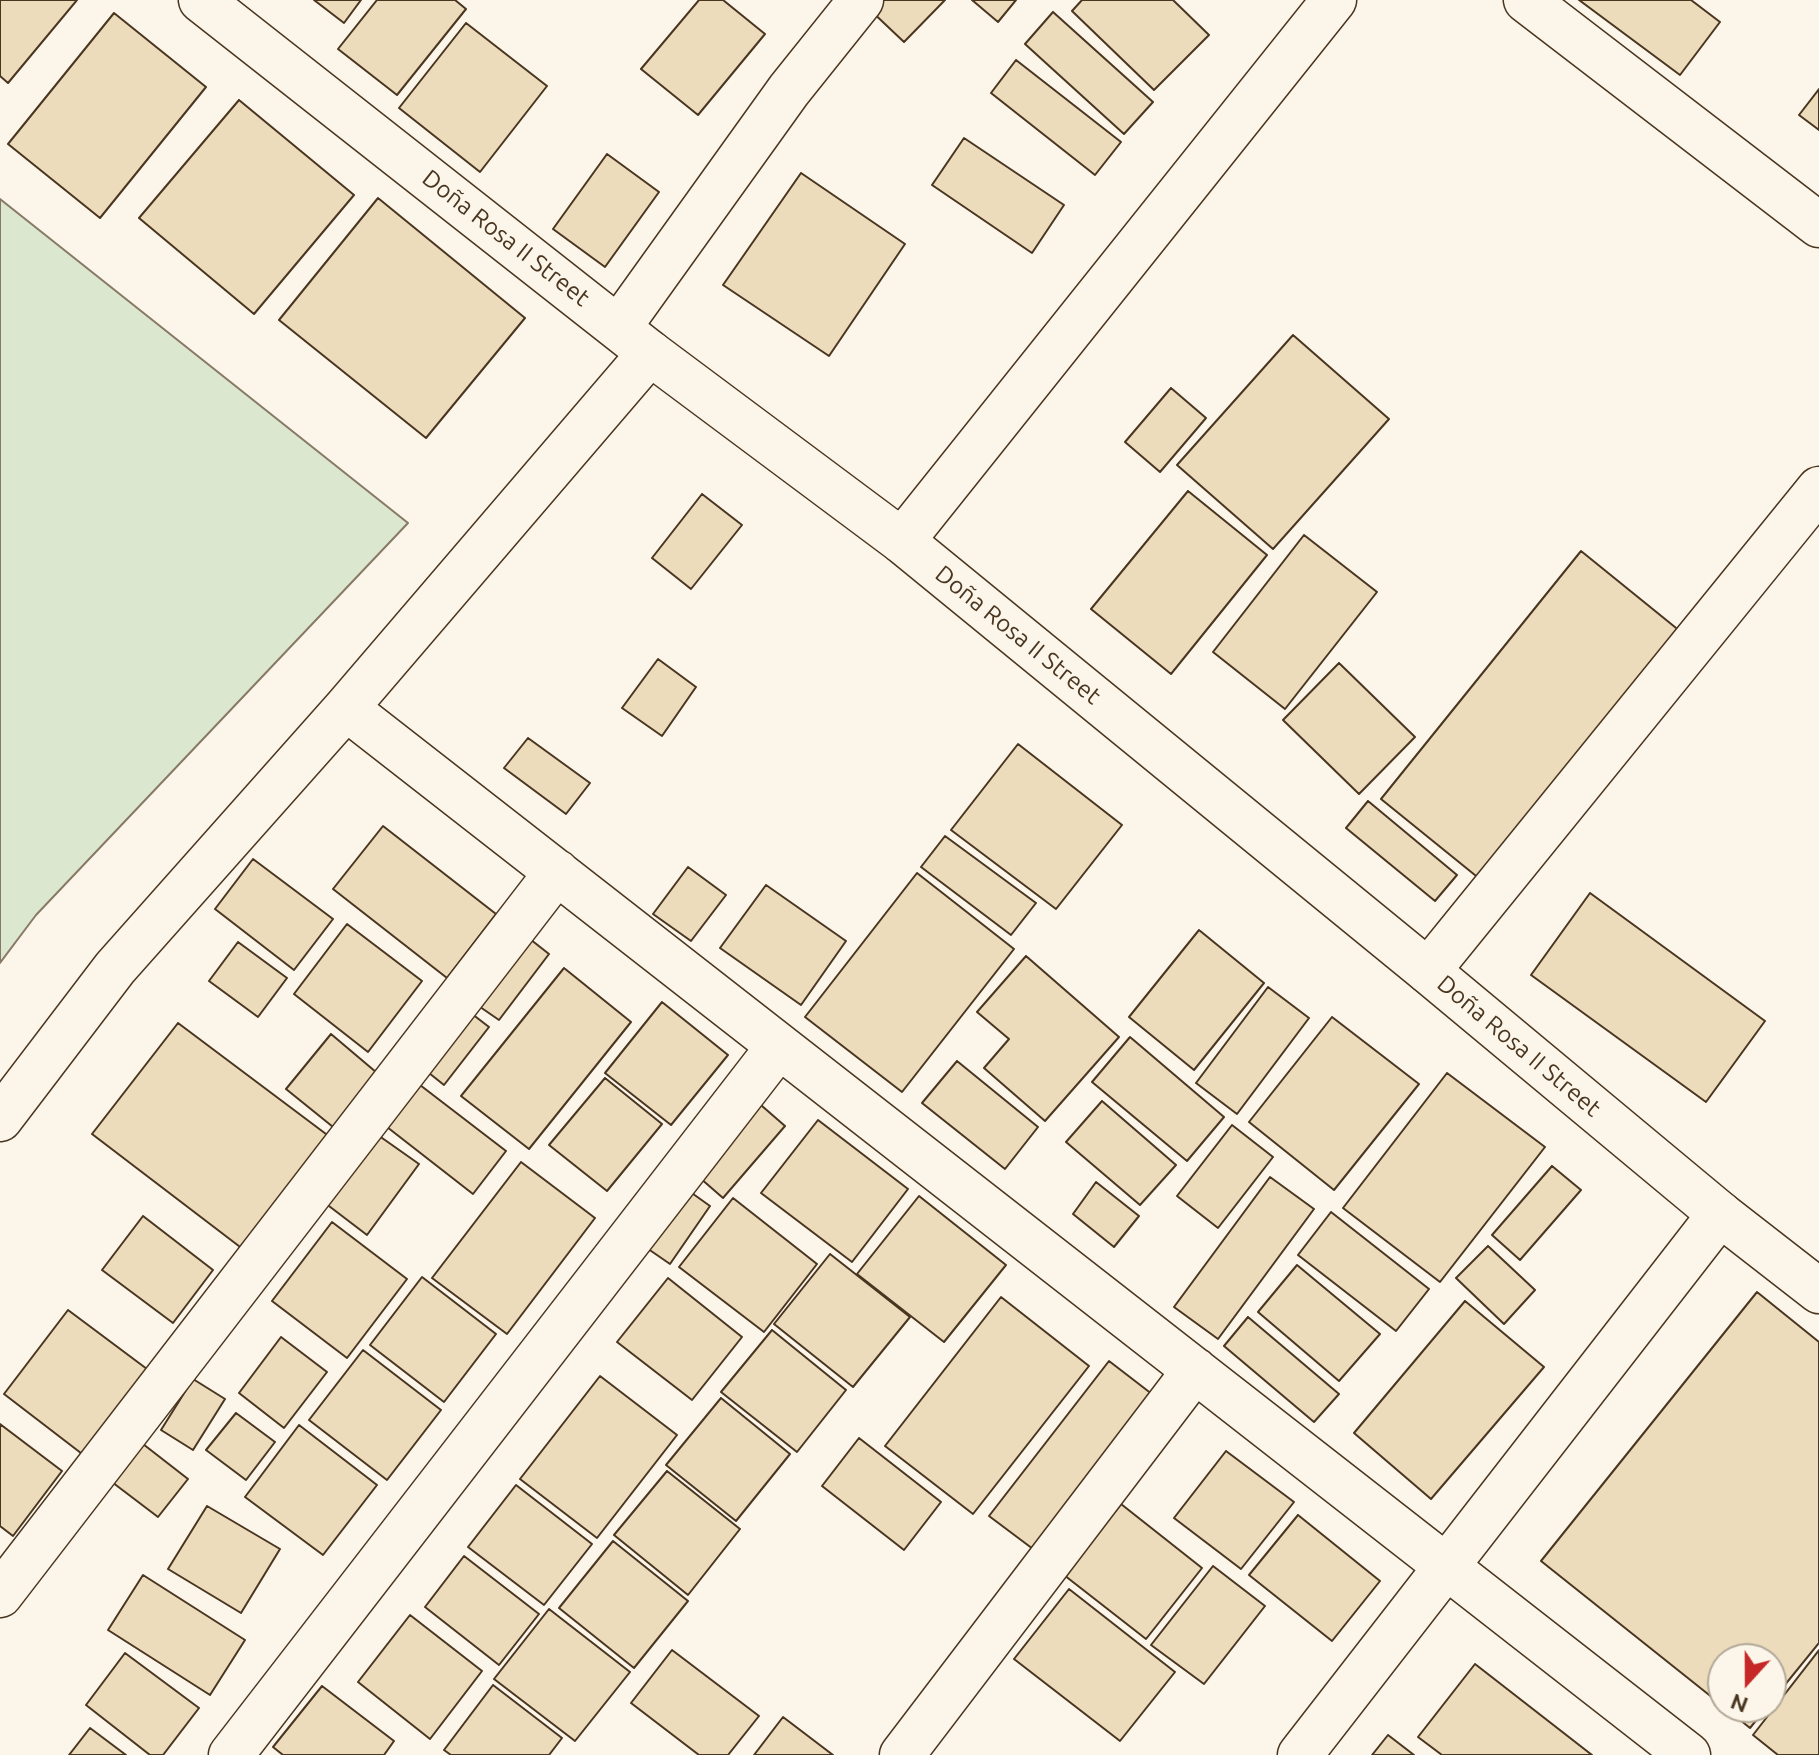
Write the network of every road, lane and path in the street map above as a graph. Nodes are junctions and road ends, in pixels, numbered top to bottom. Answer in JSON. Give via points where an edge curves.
{"nodes":[{"id":1,"x":201,"y":0,"type":"edge"},
{"id":2,"x":861,"y":0,"type":"edge"},
{"id":3,"x":1334,"y":0,"type":"edge"},
{"id":4,"x":1526,"y":0,"type":"edge"},
{"id":5,"x":1819,"y":225,"type":"edge"},
{"id":6,"x":635,"y":340,"type":"junction"},
{"id":7,"x":1819,"y":489,"type":"edge"},
{"id":8,"x":902,"y":541,"type":"junction"},
{"id":9,"x":346,"y":708,"type":"junction"},
{"id":10,"x":557,"y":872,"type":"junction"},
{"id":11,"x":1428,"y":971,"type":"junction"},
{"id":12,"x":779,"y":1046,"type":"junction"},
{"id":13,"x":0,"y":1119,"type":"edge"},
{"id":14,"x":1720,"y":1214,"type":"junction"},
{"id":15,"x":1819,"y":1291,"type":"edge"},
{"id":16,"x":1195,"y":1370,"type":"junction"},
{"id":17,"x":1446,"y":1566,"type":"junction"},
{"id":18,"x":0,"y":1595,"type":"edge"},
{"id":19,"x":231,"y":1755,"type":"edge"},
{"id":20,"x":902,"y":1755,"type":"edge"},
{"id":21,"x":1300,"y":1755,"type":"edge"},
{"id":22,"x":1688,"y":1755,"type":"edge"}],
"edges":[{"from":1,"to":6,"type":"street","name":"Doña Rosa II Street"},
{"from":2,"to":6,"type":"street","via":[[789,90]]},
{"from":3,"to":8,"type":"street"},
{"from":4,"to":5,"type":"street"},
{"from":6,"to":8,"type":"street","name":"Doña Rosa II Street"},
{"from":6,"to":9,"type":"street"},
{"from":7,"to":11,"type":"street"},
{"from":8,"to":11,"type":"street","name":"Doña Rosa II Street"},
{"from":9,"to":10,"type":"street"},
{"from":9,"to":13,"type":"street","via":[[115,968]]},
{"from":10,"to":12,"type":"street"},
{"from":10,"to":18,"type":"street"},
{"from":11,"to":14,"type":"street","name":"Doña Rosa II Street"},
{"from":12,"to":16,"type":"street"},
{"from":12,"to":19,"type":"street"},
{"from":14,"to":15,"type":"street","name":"Doña Rosa II Street"},
{"from":14,"to":17,"type":"street"},
{"from":16,"to":17,"type":"street"},
{"from":16,"to":20,"type":"street"},
{"from":17,"to":21,"type":"street"},
{"from":17,"to":22,"type":"street"}]}
